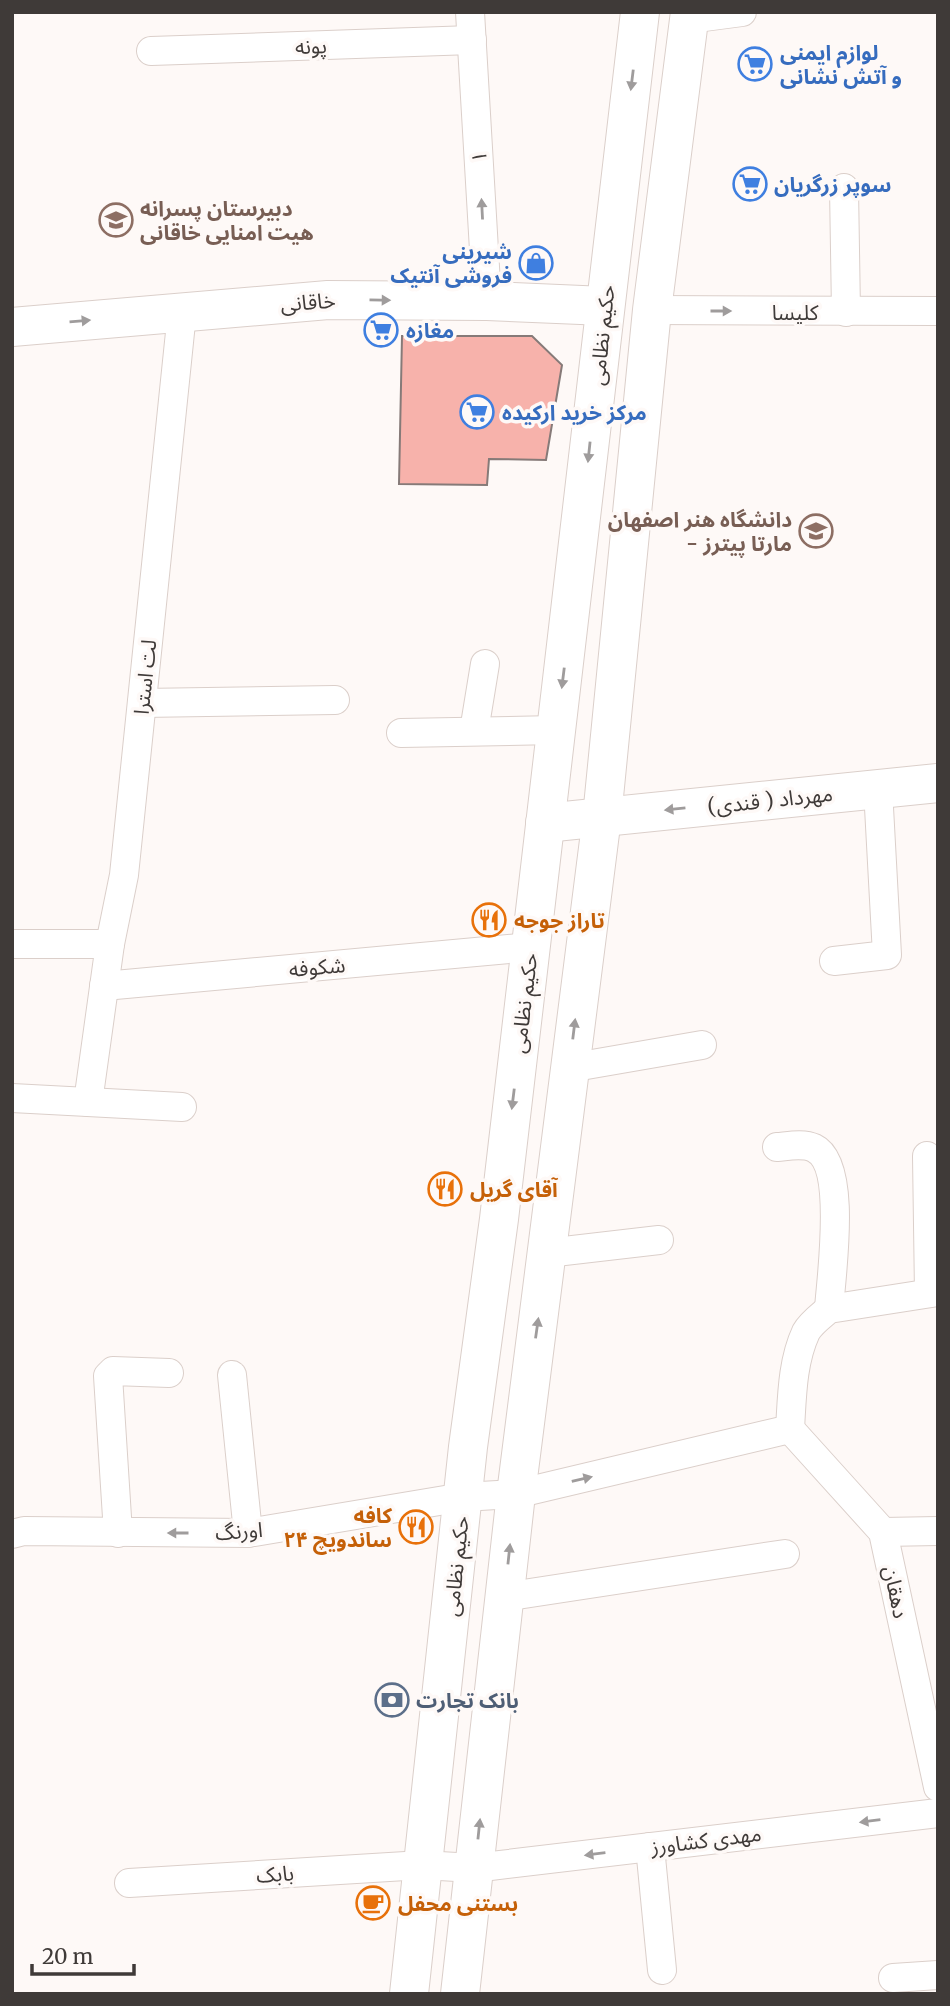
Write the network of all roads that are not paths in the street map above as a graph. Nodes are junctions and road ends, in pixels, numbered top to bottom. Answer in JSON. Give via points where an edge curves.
{"nodes":[{"id":1,"x":470,"y":12,"type":"edge"},
{"id":2,"x":640,"y":12,"type":"edge"},
{"id":3,"x":742,"y":12,"type":"edge"},
{"id":4,"x":690,"y":16,"type":"edge"},
{"id":5,"x":472,"y":40,"type":"junction"},
{"id":6,"x":151,"y":51,"type":"dead end"},
{"id":7,"x":844,"y":188,"type":"dead end"},
{"id":8,"x":488,"y":301,"type":"junction"},
{"id":9,"x":605,"y":306,"type":"junction"},
{"id":10,"x":652,"y":310,"type":"junction"},
{"id":11,"x":938,"y":311,"type":"edge"},
{"id":12,"x":846,"y":312,"type":"junction"},
{"id":13,"x":182,"y":313,"type":"junction"},
{"id":14,"x":12,"y":327,"type":"edge"},
{"id":15,"x":485,"y":664,"type":"dead end"},
{"id":16,"x":335,"y":701,"type":"dead end"},
{"id":17,"x":142,"y":703,"type":"junction"},
{"id":18,"x":556,"y":730,"type":"junction"},
{"id":19,"x":474,"y":731,"type":"junction"},
{"id":20,"x":401,"y":733,"type":"dead end"},
{"id":21,"x":938,"y":783,"type":"edge"},
{"id":22,"x":878,"y":789,"type":"junction"},
{"id":23,"x":601,"y":817,"type":"junction"},
{"id":24,"x":544,"y":823,"type":"junction"},
{"id":25,"x":12,"y":944,"type":"edge"},
{"id":26,"x":110,"y":944,"type":"junction"},
{"id":27,"x":530,"y":947,"type":"junction"},
{"id":28,"x":834,"y":961,"type":"dead end"},
{"id":29,"x":104,"y":986,"type":"junction"},
{"id":30,"x":702,"y":1045,"type":"dead end"},
{"id":31,"x":569,"y":1068,"type":"junction"},
{"id":32,"x":12,"y":1098,"type":"edge"},
{"id":33,"x":88,"y":1102,"type":"junction"},
{"id":34,"x":181,"y":1107,"type":"dead end"},
{"id":35,"x":777,"y":1147,"type":"dead end"},
{"id":36,"x":928,"y":1156,"type":"dead end"},
{"id":37,"x":659,"y":1240,"type":"dead end"},
{"id":38,"x":547,"y":1253,"type":"junction"},
{"id":39,"x":934,"y":1293,"type":"edge"},
{"id":40,"x":829,"y":1309,"type":"junction"},
{"id":41,"x":169,"y":1373,"type":"dead end"},
{"id":42,"x":232,"y":1375,"type":"dead end"},
{"id":43,"x":790,"y":1429,"type":"junction"},
{"id":44,"x":516,"y":1494,"type":"junction"},
{"id":45,"x":463,"y":1497,"type":"junction"},
{"id":46,"x":938,"y":1531,"type":"edge"},
{"id":47,"x":883,"y":1532,"type":"junction"},
{"id":48,"x":118,"y":1533,"type":"junction"},
{"id":49,"x":248,"y":1533,"type":"junction"},
{"id":50,"x":12,"y":1534,"type":"edge"},
{"id":51,"x":785,"y":1555,"type":"dead end"},
{"id":52,"x":504,"y":1597,"type":"junction"},
{"id":53,"x":938,"y":1787,"type":"edge"},
{"id":54,"x":938,"y":1813,"type":"edge"},
{"id":55,"x":649,"y":1847,"type":"junction"},
{"id":56,"x":422,"y":1865,"type":"junction"},
{"id":57,"x":474,"y":1868,"type":"junction"},
{"id":58,"x":129,"y":1883,"type":"dead end"},
{"id":59,"x":662,"y":1970,"type":"dead end"},
{"id":60,"x":938,"y":1975,"type":"edge"},
{"id":61,"x":893,"y":1978,"type":"dead end"},
{"id":62,"x":409,"y":1994,"type":"edge"},
{"id":63,"x":460,"y":1994,"type":"edge"}],
"edges":[{"from":1,"to":5,"type":"street","name":"۱"},
{"from":2,"to":9,"type":"main road","name":"حکیم نظامی","one_way":true},
{"from":3,"to":4,"type":"street"},
{"from":4,"to":10,"type":"main road"},
{"from":5,"to":6,"type":"street","name":"پونه"},
{"from":8,"to":5,"type":"street","name":"۱","one_way":true},
{"from":7,"to":12,"type":"street"},
{"from":8,"to":9,"type":"main road","name":"خاقانی"},
{"from":13,"to":8,"type":"main road","name":"خاقانی","one_way":true,"via":[[328,300]]},
{"from":9,"to":18,"type":"main road","name":"حکیم نظامی","one_way":true},
{"from":10,"to":12,"type":"street","name":"کلیسا","one_way":true},
{"from":10,"to":23,"type":"main road"},
{"from":11,"to":12,"type":"street","name":"کلیسا"},
{"from":14,"to":13,"type":"main road","name":"خاقانی","one_way":true},
{"from":13,"to":17,"type":"street","name":"لت استرا"},
{"from":15,"to":19,"type":"street"},
{"from":16,"to":17,"type":"street"},
{"from":17,"to":26,"type":"street","name":"لت استرا","via":[[124,874]]},
{"from":18,"to":19,"type":"street"},
{"from":18,"to":24,"type":"main road","name":"حکیم نظامی"},
{"from":19,"to":20,"type":"street"},
{"from":21,"to":22,"type":"main road","name":"مهرداد ( قندی)"},
{"from":22,"to":23,"type":"main road","name":"مهرداد ( قندی)","one_way":true},
{"from":22,"to":28,"type":"street","via":[[887,955]]},
{"from":23,"to":24,"type":"main road","name":"مهرداد ( قندی)"},
{"from":31,"to":23,"type":"main road","one_way":true},
{"from":24,"to":27,"type":"main road","name":"حکیم نظامی"},
{"from":25,"to":26,"type":"street"},
{"from":26,"to":29,"type":"street","name":"لت استرا"},
{"from":27,"to":29,"type":"street","name":"شکوفه"},
{"from":27,"to":45,"type":"main road","name":"حکیم نظامی","one_way":true},
{"from":29,"to":33,"type":"street","name":"لت استرا"},
{"from":30,"to":31,"type":"street"},
{"from":31,"to":38,"type":"main road"},
{"from":32,"to":33,"type":"street"},
{"from":33,"to":34,"type":"street"},
{"from":35,"to":40,"type":"street","via":[[813,1147],[831,1170],[835,1194]]},
{"from":36,"to":39,"type":"street"},
{"from":37,"to":38,"type":"street"},
{"from":44,"to":38,"type":"main road","one_way":true},
{"from":39,"to":40,"type":"street"},
{"from":40,"to":43,"type":"street","via":[[807,1332],[793,1384]]},
{"from":41,"to":48,"type":"street","via":[[113,1371],[108,1376]]},
{"from":42,"to":49,"type":"street"},
{"from":44,"to":43,"type":"street","name":"اورنگ","one_way":true},
{"from":43,"to":47,"type":"street","name":"دهقان"},
{"from":44,"to":45,"type":"street","name":"اورنگ"},
{"from":52,"to":44,"type":"main road","one_way":true},
{"from":45,"to":49,"type":"street","name":"اورنگ"},
{"from":45,"to":56,"type":"main road","name":"حکیم نظامی"},
{"from":46,"to":47,"type":"street"},
{"from":47,"to":53,"type":"street","name":"دهقان"},
{"from":49,"to":48,"type":"street","name":"اورنگ","one_way":true},
{"from":48,"to":50,"type":"street","name":"اورنگ"},
{"from":51,"to":52,"type":"street"},
{"from":57,"to":52,"type":"main road","one_way":true},
{"from":54,"to":55,"type":"street","name":"مهدی کشاورز","one_way":true},
{"from":55,"to":57,"type":"street","name":"مهدی کشاورز","one_way":true},
{"from":55,"to":59,"type":"street"},
{"from":56,"to":57,"type":"street","name":"مهدی کشاورز"},
{"from":56,"to":58,"type":"street","name":"بابک"},
{"from":56,"to":62,"type":"main road","name":"حکیم نظامی"},
{"from":57,"to":63,"type":"main road"},
{"from":60,"to":61,"type":"street"}]}
